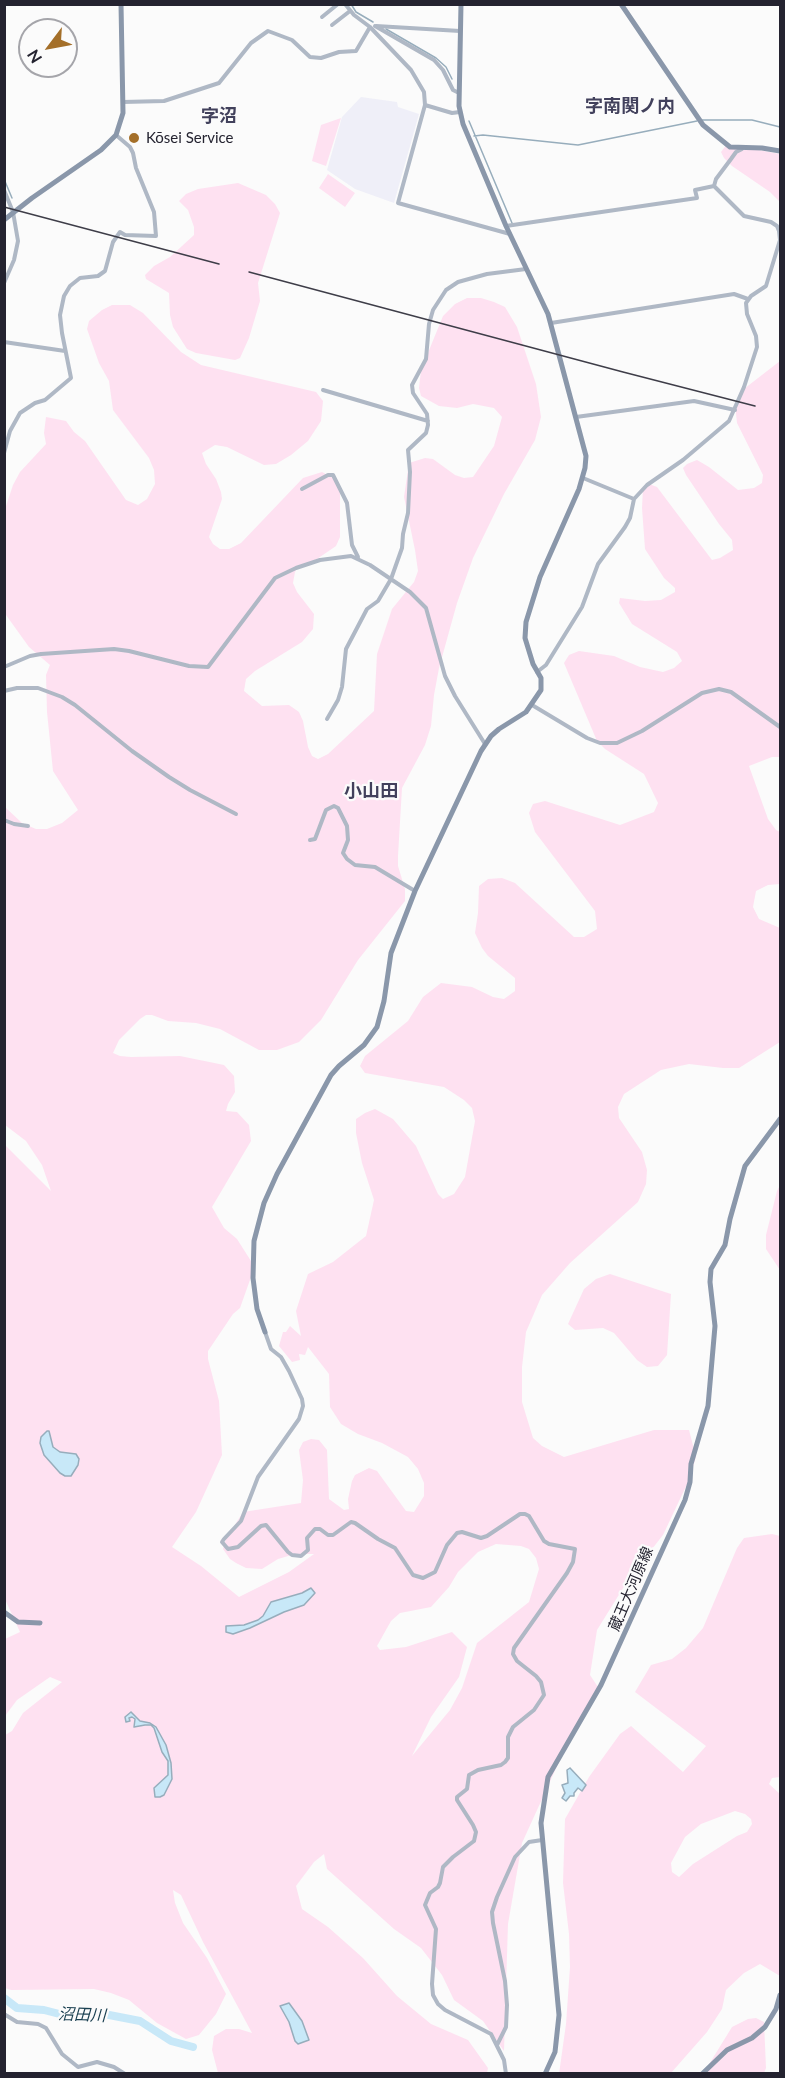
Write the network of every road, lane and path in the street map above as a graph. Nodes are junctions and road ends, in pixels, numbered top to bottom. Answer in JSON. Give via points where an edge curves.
{"nodes":[{"id":1,"x":121,"y":4,"type":"edge"},
{"id":2,"x":338,"y":4,"type":"edge"},
{"id":3,"x":345,"y":4,"type":"edge"},
{"id":4,"x":460,"y":4,"type":"edge"},
{"id":5,"x":621,"y":4,"type":"edge"},
{"id":6,"x":350,"y":11,"type":"junction"},
{"id":7,"x":322,"y":17,"type":"dead end"},
{"id":8,"x":332,"y":25,"type":"dead end"},
{"id":9,"x":373,"y":26,"type":"junction"},
{"id":10,"x":459,"y":31,"type":"junction"},
{"id":11,"x":459,"y":93,"type":"junction"},
{"id":12,"x":123,"y":102,"type":"junction"},
{"id":13,"x":425,"y":105,"type":"junction"},
{"id":14,"x":460,"y":112,"type":"junction"},
{"id":15,"x":116,"y":135,"type":"junction"},
{"id":16,"x":726,"y":144,"type":"junction"},
{"id":17,"x":742,"y":148,"type":"junction"},
{"id":18,"x":780,"y":151,"type":"edge"},
{"id":19,"x":731,"y":159,"type":"junction"},
{"id":20,"x":714,"y":186,"type":"junction"},
{"id":21,"x":4,"y":190,"type":"edge"},
{"id":22,"x":13,"y":212,"type":"junction"},
{"id":23,"x":4,"y":220,"type":"edge"},
{"id":24,"x":506,"y":226,"type":"junction"},
{"id":25,"x":510,"y":234,"type":"junction"},
{"id":26,"x":526,"y":269,"type":"junction"},
{"id":27,"x":4,"y":283,"type":"edge"},
{"id":28,"x":748,"y":299,"type":"junction"},
{"id":29,"x":552,"y":323,"type":"junction"},
{"id":30,"x":4,"y":342,"type":"edge"},
{"id":31,"x":65,"y":351,"type":"junction"},
{"id":32,"x":323,"y":390,"type":"dead end"},
{"id":33,"x":735,"y":410,"type":"junction"},
{"id":34,"x":576,"y":417,"type":"junction"},
{"id":35,"x":428,"y":421,"type":"junction"},
{"id":36,"x":4,"y":453,"type":"edge"},
{"id":37,"x":583,"y":478,"type":"junction"},
{"id":38,"x":302,"y":489,"type":"dead end"},
{"id":39,"x":634,"y":499,"type":"junction"},
{"id":40,"x":359,"y":558,"type":"junction"},
{"id":41,"x":391,"y":579,"type":"junction"},
{"id":42,"x":4,"y":667,"type":"edge"},
{"id":43,"x":537,"y":672,"type":"junction"},
{"id":44,"x":4,"y":691,"type":"edge"},
{"id":45,"x":532,"y":705,"type":"junction"},
{"id":46,"x":327,"y":718,"type":"dead end"},
{"id":47,"x":780,"y":727,"type":"edge"},
{"id":48,"x":485,"y":744,"type":"junction"},
{"id":49,"x":236,"y":814,"type":"dead end"},
{"id":50,"x":4,"y":820,"type":"edge"},
{"id":51,"x":28,"y":826,"type":"dead end"},
{"id":52,"x":310,"y":840,"type":"dead end"},
{"id":53,"x":415,"y":891,"type":"junction"},
{"id":54,"x":780,"y":1119,"type":"edge"},
{"id":55,"x":265,"y":1332,"type":"joint"},
{"id":56,"x":4,"y":1612,"type":"edge"},
{"id":57,"x":40,"y":1623,"type":"dead end"},
{"id":58,"x":543,"y":1840,"type":"junction"},
{"id":59,"x":780,"y":1995,"type":"edge"},
{"id":60,"x":4,"y":2014,"type":"edge"},
{"id":61,"x":497,"y":2045,"type":"junction"},
{"id":62,"x":125,"y":2073,"type":"edge"},
{"id":63,"x":506,"y":2073,"type":"edge"},
{"id":64,"x":545,"y":2073,"type":"edge"},
{"id":65,"x":702,"y":2073,"type":"edge"}],
"edges":[{"from":1,"to":12,"type":"street"},
{"from":2,"to":7,"type":"street"},
{"from":3,"to":6,"type":"street"},
{"from":4,"to":10,"type":"street"},
{"from":5,"to":16,"type":"street","via":[[700,121]]},
{"from":6,"to":8,"type":"street"},
{"from":6,"to":9,"type":"street"},
{"from":9,"to":10,"type":"street"},
{"from":9,"to":11,"type":"street","via":[[434,60]]},
{"from":9,"to":12,"type":"street","via":[[356,51],[321,58],[310,57],[292,40],[268,31],[251,43],[219,83],[164,101]]},
{"from":9,"to":13,"type":"street","via":[[411,70],[424,92]]},
{"from":10,"to":11,"type":"street"},
{"from":11,"to":14,"type":"street"},
{"from":12,"to":15,"type":"street"},
{"from":13,"to":14,"type":"street"},
{"from":13,"to":25,"type":"street","via":[[398,203]]},
{"from":14,"to":24,"type":"street"},
{"from":15,"to":22,"type":"street","via":[[101,150]]},
{"from":15,"to":31,"type":"street","via":[[133,153],[154,212],[156,236],[120,232],[105,271],[80,278],[70,286],[60,315]]},
{"from":16,"to":17,"type":"street"},
{"from":16,"to":19,"type":"street"},
{"from":17,"to":18,"type":"street"},
{"from":17,"to":19,"type":"street"},
{"from":19,"to":20,"type":"street"},
{"from":20,"to":24,"type":"street","via":[[695,190],[696,198]]},
{"from":20,"to":28,"type":"street","via":[[744,216],[771,222],[779,231],[780,240],[766,286]]},
{"from":21,"to":22,"type":"street"},
{"from":22,"to":23,"type":"street"},
{"from":22,"to":27,"type":"street","via":[[18,241]]},
{"from":24,"to":25,"type":"street"},
{"from":25,"to":26,"type":"street"},
{"from":26,"to":29,"type":"street"},
{"from":26,"to":35,"type":"street","via":[[458,282],[439,299],[429,324],[426,359],[412,385]]},
{"from":28,"to":29,"type":"street","via":[[734,294]]},
{"from":28,"to":33,"type":"street","via":[[747,314],[757,347]]},
{"from":29,"to":34,"type":"street"},
{"from":30,"to":31,"type":"street"},
{"from":31,"to":36,"type":"street","via":[[71,378],[20,413]]},
{"from":32,"to":35,"type":"street"},
{"from":33,"to":34,"type":"street","via":[[694,401]]},
{"from":33,"to":39,"type":"street","via":[[729,422]]},
{"from":34,"to":37,"type":"street","via":[[586,456]]},
{"from":35,"to":41,"type":"street","via":[[426,433],[408,450],[407,521]]},
{"from":37,"to":39,"type":"street"},
{"from":37,"to":43,"type":"street","via":[[540,577],[526,622],[528,652]]},
{"from":38,"to":40,"type":"street","via":[[333,475],[347,503],[352,545]]},
{"from":39,"to":43,"type":"street","via":[[630,518],[598,564],[582,607],[546,665]]},
{"from":40,"to":41,"type":"street"},
{"from":40,"to":42,"type":"street","via":[[320,560],[275,578],[208,667],[108,649],[41,654]]},
{"from":41,"to":46,"type":"street","via":[[378,601],[367,609],[346,649],[342,687]]},
{"from":41,"to":48,"type":"street","via":[[426,608],[445,676]]},
{"from":43,"to":45,"type":"street","via":[[542,685]]},
{"from":44,"to":49,"type":"street","via":[[39,688],[62,697],[169,777]]},
{"from":45,"to":47,"type":"street","via":[[587,738],[617,744],[702,693],[719,688],[731,692]]},
{"from":45,"to":48,"type":"street"},
{"from":48,"to":53,"type":"street"},
{"from":50,"to":51,"type":"street"},
{"from":52,"to":53,"type":"street","via":[[315,838],[326,810],[334,806],[347,826],[348,840],[343,853],[347,859],[355,865],[375,867]]},
{"from":53,"to":55,"type":"street","via":[[391,953],[377,1027],[364,1045],[331,1075],[264,1203],[254,1242],[253,1278]]},
{"from":54,"to":58,"type":"street","name":"蔵王大河原線","via":[[745,1166],[725,1245],[711,1269],[715,1326],[708,1406],[685,1500],[601,1685],[548,1777],[541,1814]]},
{"from":55,"to":61,"type":"street","via":[[271,1349],[289,1371],[303,1406],[258,1477],[241,1521],[222,1542],[228,1549],[238,1547],[266,1525],[288,1552],[302,1556],[308,1550],[307,1538],[315,1529],[333,1535],[351,1522],[395,1548],[413,1575],[423,1578],[435,1572],[457,1533],[487,1536],[525,1514],[544,1541],[575,1549],[567,1573],[514,1648],[517,1661],[542,1682],[544,1695],[534,1710],[513,1727],[505,1762],[470,1775],[457,1800],[476,1832],[474,1841],[443,1867],[440,1883],[425,1905],[436,1929],[433,1995],[445,2010],[491,2034]]},
{"from":56,"to":57,"type":"street","via":[[18,1622]]},
{"from":58,"to":61,"type":"street","via":[[529,1842],[515,1857],[492,1912],[507,2005],[506,2027]]},
{"from":58,"to":64,"type":"street","name":"蔵王大河原線","via":[[559,2015],[555,2052]]},
{"from":59,"to":65,"type":"street","via":[[765,2027],[727,2050]]},
{"from":60,"to":62,"type":"street","via":[[17,2022],[46,2028],[62,2054],[78,2067],[97,2062]]},
{"from":61,"to":63,"type":"street"}]}
